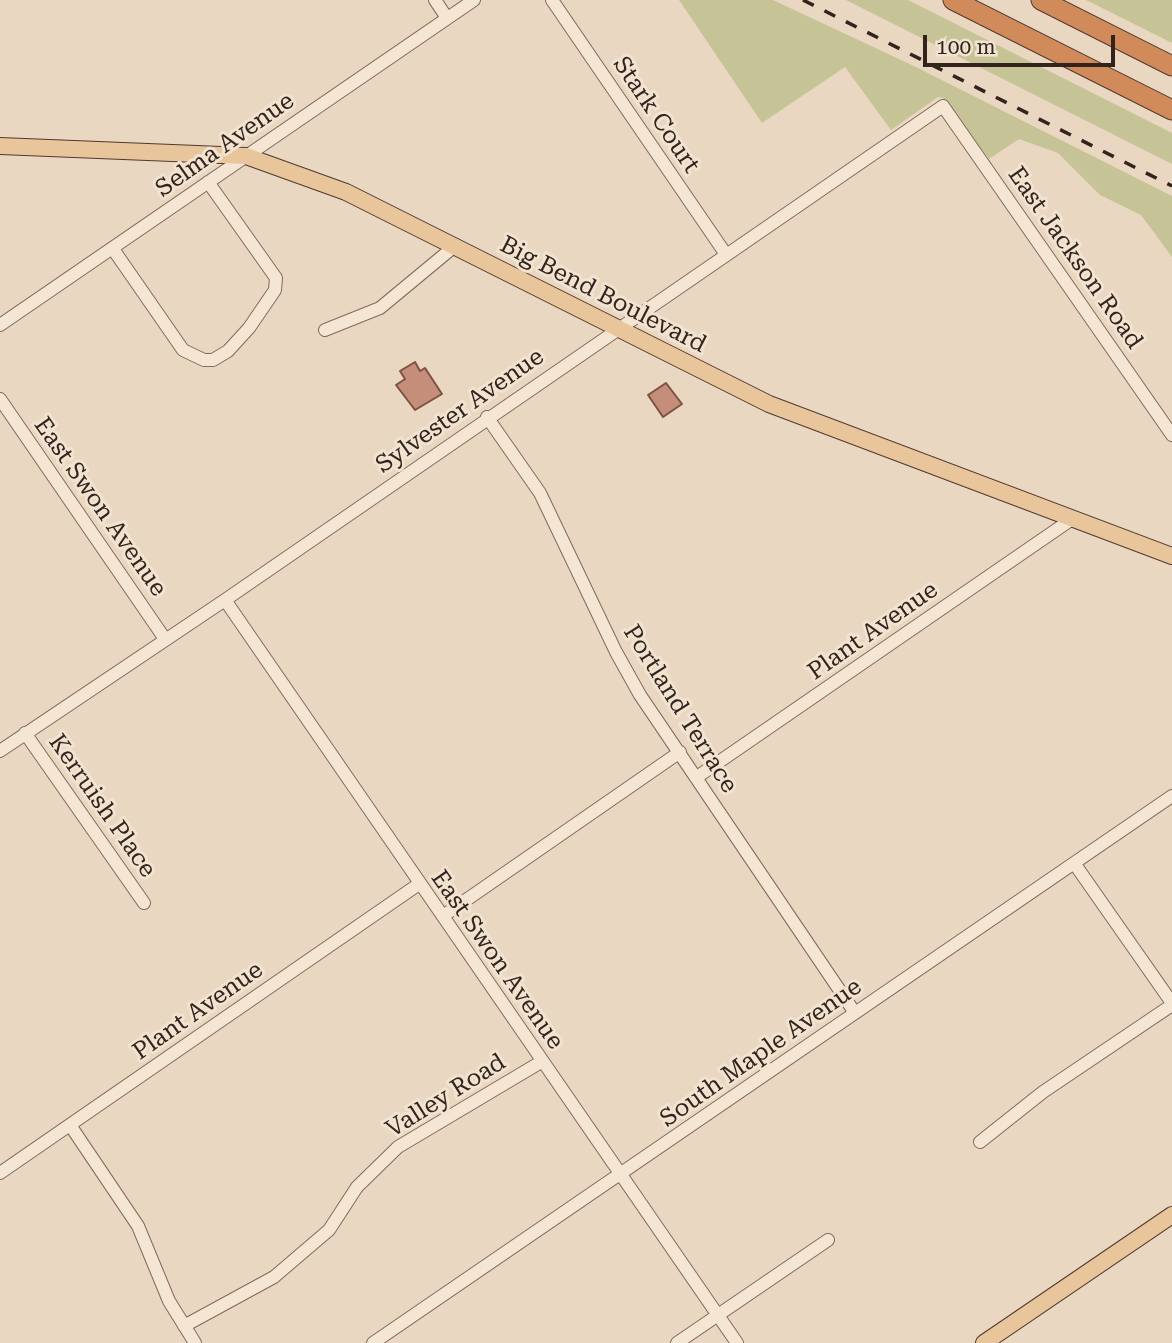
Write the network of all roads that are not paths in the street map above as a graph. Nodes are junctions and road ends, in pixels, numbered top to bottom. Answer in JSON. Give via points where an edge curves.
{"nodes":[{"id":1,"x":435,"y":0,"type":"edge"},
{"id":2,"x":474,"y":0,"type":"edge"},
{"id":3,"x":552,"y":0,"type":"edge"},
{"id":4,"x":953,"y":0,"type":"edge"},
{"id":5,"x":1041,"y":0,"type":"edge"},
{"id":6,"x":447,"y":18,"type":"junction"},
{"id":7,"x":1172,"y":66,"type":"edge"},
{"id":8,"x":943,"y":106,"type":"joint"},
{"id":9,"x":1172,"y":110,"type":"edge"},
{"id":10,"x":0,"y":146,"type":"edge"},
{"id":11,"x":246,"y":156,"type":"junction"},
{"id":12,"x":208,"y":182,"type":"junction"},
{"id":13,"x":456,"y":245,"type":"junction"},
{"id":14,"x":113,"y":249,"type":"junction"},
{"id":15,"x":725,"y":253,"type":"junction"},
{"id":16,"x":0,"y":326,"type":"edge"},
{"id":17,"x":618,"y":328,"type":"junction"},
{"id":18,"x":325,"y":330,"type":"dead end"},
{"id":19,"x":0,"y":399,"type":"edge"},
{"id":20,"x":487,"y":417,"type":"junction"},
{"id":21,"x":1172,"y":435,"type":"edge"},
{"id":22,"x":1072,"y":519,"type":"junction"},
{"id":23,"x":1172,"y":556,"type":"edge"},
{"id":24,"x":225,"y":600,"type":"junction"},
{"id":25,"x":165,"y":639,"type":"junction"},
{"id":26,"x":25,"y":733,"type":"junction"},
{"id":27,"x":0,"y":751,"type":"edge"},
{"id":28,"x":680,"y":752,"type":"junction"},
{"id":29,"x":697,"y":777,"type":"junction"},
{"id":30,"x":1172,"y":796,"type":"edge"},
{"id":31,"x":1074,"y":863,"type":"junction"},
{"id":32,"x":419,"y":884,"type":"junction"},
{"id":33,"x":144,"y":903,"type":"dead end"},
{"id":34,"x":443,"y":916,"type":"junction"},
{"id":35,"x":1172,"y":1004,"type":"edge"},
{"id":36,"x":855,"y":1013,"type":"junction"},
{"id":37,"x":541,"y":1062,"type":"junction"},
{"id":38,"x":70,"y":1125,"type":"junction"},
{"id":39,"x":980,"y":1142,"type":"dead end"},
{"id":40,"x":0,"y":1173,"type":"edge"},
{"id":41,"x":621,"y":1176,"type":"junction"},
{"id":42,"x":1172,"y":1215,"type":"edge"},
{"id":43,"x":828,"y":1240,"type":"dead end"},
{"id":44,"x":718,"y":1316,"type":"junction"},
{"id":45,"x":184,"y":1326,"type":"junction"},
{"id":46,"x":195,"y":1343,"type":"edge"},
{"id":47,"x":373,"y":1343,"type":"edge"},
{"id":48,"x":677,"y":1343,"type":"edge"},
{"id":49,"x":737,"y":1343,"type":"edge"},
{"id":50,"x":984,"y":1343,"type":"edge"}],
"edges":[{"from":1,"to":6,"type":"street"},
{"from":2,"to":6,"type":"street","name":"Selma Avenue"},
{"from":3,"to":15,"type":"street","name":"Stark Court"},
{"from":4,"to":9,"type":"highway"},
{"from":5,"to":7,"type":"highway"},
{"from":6,"to":11,"type":"street","name":"Selma Avenue"},
{"from":8,"to":15,"type":"street","name":"Sylvester Avenue"},
{"from":8,"to":21,"type":"street","name":"East Jackson Road"},
{"from":10,"to":11,"type":"main road","name":"Big Bend Boulevard"},
{"from":11,"to":12,"type":"street","name":"Selma Avenue"},
{"from":11,"to":13,"type":"main road","name":"Big Bend Boulevard","via":[[346,192]]},
{"from":12,"to":14,"type":"street","name":"Selma Avenue"},
{"from":12,"to":14,"type":"street","via":[[276,278],[275,290],[249,328],[220,357],[204,360],[183,350]]},
{"from":13,"to":17,"type":"main road","name":"Big Bend Boulevard"},
{"from":13,"to":18,"type":"street","via":[[380,308]]},
{"from":14,"to":16,"type":"street","name":"Selma Avenue"},
{"from":15,"to":17,"type":"street","name":"Sylvester Avenue"},
{"from":17,"to":20,"type":"street","name":"Sylvester Avenue"},
{"from":17,"to":22,"type":"main road","name":"Big Bend Boulevard","via":[[769,404]]},
{"from":19,"to":25,"type":"street","name":"East Swon Avenue"},
{"from":20,"to":24,"type":"street","name":"Sylvester Avenue"},
{"from":20,"to":28,"type":"street","name":"Portland Terrace","via":[[540,493],[616,652]]},
{"from":22,"to":23,"type":"main road","name":"Big Bend Boulevard"},
{"from":22,"to":29,"type":"street","name":"Plant Avenue"},
{"from":24,"to":25,"type":"street","name":"Sylvester Avenue"},
{"from":24,"to":32,"type":"street","name":"East Swon Avenue"},
{"from":25,"to":26,"type":"street","name":"Sylvester Avenue"},
{"from":26,"to":27,"type":"street","name":"Sylvester Avenue"},
{"from":26,"to":33,"type":"street","name":"Kerruish Place"},
{"from":28,"to":29,"type":"street","name":"Portland Terrace"},
{"from":28,"to":34,"type":"street"},
{"from":29,"to":36,"type":"street","name":"Portland Terrace"},
{"from":30,"to":31,"type":"street","name":"South Maple Avenue"},
{"from":31,"to":35,"type":"street"},
{"from":31,"to":36,"type":"street","name":"South Maple Avenue"},
{"from":32,"to":34,"type":"street","name":"East Swon Avenue"},
{"from":32,"to":38,"type":"street","name":"Plant Avenue"},
{"from":34,"to":37,"type":"street","name":"East Swon Avenue"},
{"from":35,"to":39,"type":"street"},
{"from":36,"to":41,"type":"street","name":"South Maple Avenue"},
{"from":37,"to":41,"type":"street","name":"East Swon Avenue"},
{"from":37,"to":45,"type":"street","name":"Valley Road","via":[[398,1147],[357,1187],[329,1230],[274,1278]]},
{"from":38,"to":40,"type":"street","name":"Plant Avenue"},
{"from":38,"to":45,"type":"street","via":[[138,1226]]},
{"from":41,"to":44,"type":"street","name":"East Swon Avenue"},
{"from":41,"to":47,"type":"street","name":"South Maple Avenue"},
{"from":42,"to":50,"type":"main road"},
{"from":43,"to":44,"type":"street"},
{"from":44,"to":48,"type":"street"},
{"from":44,"to":49,"type":"street","name":"East Swon Avenue"},
{"from":45,"to":46,"type":"street"}]}
